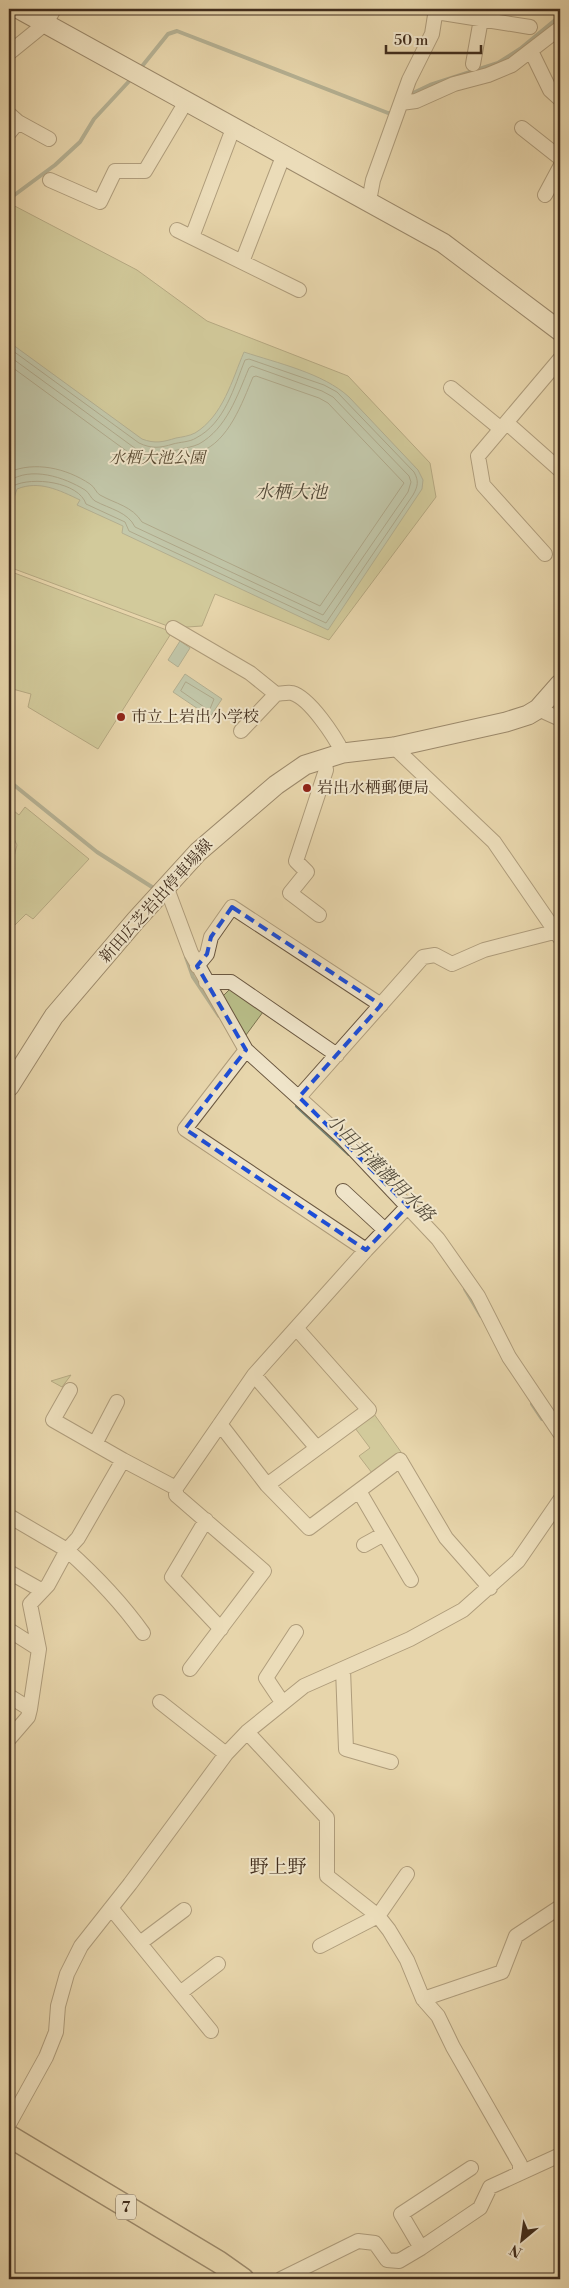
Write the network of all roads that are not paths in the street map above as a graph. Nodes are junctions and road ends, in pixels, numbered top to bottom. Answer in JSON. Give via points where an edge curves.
{"nodes":[{"id":1,"x":19,"y":9,"type":"edge"},
{"id":2,"x":436,"y":11,"type":"edge"},
{"id":3,"x":50,"y":16,"type":"edge"},
{"id":4,"x":481,"y":19,"type":"junction"},
{"id":5,"x":530,"y":27,"type":"dead end"},
{"id":6,"x":560,"y":28,"type":"edge"},
{"id":7,"x":530,"y":51,"type":"junction"},
{"id":8,"x":9,"y":53,"type":"edge"},
{"id":9,"x":473,"y":64,"type":"dead end"},
{"id":10,"x":560,"y":99,"type":"edge"},
{"id":11,"x":187,"y":100,"type":"junction"},
{"id":12,"x":401,"y":103,"type":"junction"},
{"id":13,"x":13,"y":118,"type":"edge"},
{"id":14,"x":234,"y":126,"type":"junction"},
{"id":15,"x":522,"y":128,"type":"dead end"},
{"id":16,"x":9,"y":134,"type":"edge"},
{"id":17,"x":49,"y":139,"type":"dead end"},
{"id":18,"x":284,"y":154,"type":"junction"},
{"id":19,"x":560,"y":158,"type":"edge"},
{"id":20,"x":560,"y":167,"type":"edge"},
{"id":21,"x":50,"y":180,"type":"dead end"},
{"id":22,"x":545,"y":195,"type":"dead end"},
{"id":23,"x":369,"y":201,"type":"junction"},
{"id":24,"x":177,"y":230,"type":"dead end"},
{"id":25,"x":192,"y":237,"type":"junction"},
{"id":26,"x":242,"y":262,"type":"junction"},
{"id":27,"x":299,"y":290,"type":"dead end"},
{"id":28,"x":560,"y":331,"type":"edge"},
{"id":29,"x":560,"y":360,"type":"edge"},
{"id":30,"x":451,"y":388,"type":"dead end"},
{"id":31,"x":504,"y":426,"type":"junction"},
{"id":32,"x":560,"y":470,"type":"edge"},
{"id":33,"x":545,"y":554,"type":"dead end"},
{"id":34,"x":173,"y":628,"type":"dead end"},
{"id":35,"x":560,"y":684,"type":"edge"},
{"id":36,"x":276,"y":694,"type":"junction"},
{"id":37,"x":538,"y":709,"type":"junction"},
{"id":38,"x":560,"y":719,"type":"edge"},
{"id":39,"x":241,"y":731,"type":"dead end"},
{"id":40,"x":394,"y":747,"type":"junction"},
{"id":41,"x":343,"y":753,"type":"junction"},
{"id":42,"x":324,"y":758,"type":"junction"},
{"id":43,"x":166,"y":886,"type":"junction"},
{"id":44,"x":319,"y":916,"type":"dead end"},
{"id":45,"x":557,"y":935,"type":"edge"},
{"id":46,"x":197,"y":966,"type":"junction"},
{"id":47,"x":206,"y":982,"type":"junction"},
{"id":48,"x":381,"y":1005,"type":"junction"},
{"id":49,"x":243,"y":1054,"type":"junction"},
{"id":50,"x":337,"y":1055,"type":"junction"},
{"id":51,"x":9,"y":1087,"type":"edge"},
{"id":52,"x":299,"y":1097,"type":"junction"},
{"id":53,"x":343,"y":1192,"type":"dead end"},
{"id":54,"x":406,"y":1209,"type":"junction"},
{"id":55,"x":385,"y":1230,"type":"junction"},
{"id":56,"x":366,"y":1250,"type":"junction"},
{"id":57,"x":297,"y":1328,"type":"junction"},
{"id":58,"x":254,"y":1375,"type":"junction"},
{"id":59,"x":70,"y":1390,"type":"dead end"},
{"id":60,"x":117,"y":1402,"type":"dead end"},
{"id":61,"x":220,"y":1424,"type":"junction"},
{"id":62,"x":560,"y":1433,"type":"edge"},
{"id":63,"x":95,"y":1444,"type":"junction"},
{"id":64,"x":317,"y":1448,"type":"junction"},
{"id":65,"x":123,"y":1460,"type":"junction"},
{"id":66,"x":267,"y":1485,"type":"junction"},
{"id":67,"x":176,"y":1488,"type":"junction"},
{"id":68,"x":359,"y":1490,"type":"junction"},
{"id":69,"x":560,"y":1500,"type":"edge"},
{"id":70,"x":10,"y":1519,"type":"edge"},
{"id":71,"x":206,"y":1520,"type":"junction"},
{"id":72,"x":384,"y":1534,"type":"junction"},
{"id":73,"x":364,"y":1545,"type":"dead end"},
{"id":74,"x":67,"y":1550,"type":"junction"},
{"id":75,"x":9,"y":1572,"type":"edge"},
{"id":76,"x":411,"y":1580,"type":"dead end"},
{"id":77,"x":490,"y":1588,"type":"junction"},
{"id":78,"x":41,"y":1590,"type":"junction"},
{"id":79,"x":221,"y":1628,"type":"junction"},
{"id":80,"x":9,"y":1630,"type":"edge"},
{"id":81,"x":296,"y":1632,"type":"dead end"},
{"id":82,"x":143,"y":1633,"type":"dead end"},
{"id":83,"x":39,"y":1649,"type":"junction"},
{"id":84,"x":190,"y":1669,"type":"dead end"},
{"id":85,"x":343,"y":1669,"type":"junction"},
{"id":86,"x":9,"y":1696,"type":"edge"},
{"id":87,"x":160,"y":1702,"type":"dead end"},
{"id":88,"x":282,"y":1702,"type":"junction"},
{"id":89,"x":30,"y":1709,"type":"junction"},
{"id":90,"x":247,"y":1732,"type":"junction"},
{"id":91,"x":9,"y":1739,"type":"edge"},
{"id":92,"x":226,"y":1754,"type":"junction"},
{"id":93,"x":391,"y":1762,"type":"dead end"},
{"id":94,"x":406,"y":1874,"type":"dead end"},
{"id":95,"x":560,"y":1907,"type":"edge"},
{"id":96,"x":111,"y":1908,"type":"junction"},
{"id":97,"x":184,"y":1910,"type":"dead end"},
{"id":98,"x":378,"y":1916,"type":"junction"},
{"id":99,"x":140,"y":1943,"type":"junction"},
{"id":100,"x":320,"y":1946,"type":"dead end"},
{"id":101,"x":218,"y":1964,"type":"dead end"},
{"id":102,"x":180,"y":1993,"type":"junction"},
{"id":103,"x":423,"y":1999,"type":"junction"},
{"id":104,"x":210,"y":2031,"type":"dead end"},
{"id":105,"x":9,"y":2124,"type":"edge"},
{"id":106,"x":9,"y":2136,"type":"edge"},
{"id":107,"x":560,"y":2155,"type":"edge"},
{"id":108,"x":471,"y":2168,"type":"dead end"},
{"id":109,"x":520,"y":2172,"type":"junction"},
{"id":110,"x":421,"y":2248,"type":"junction"},
{"id":111,"x":243,"y":2279,"type":"edge"},
{"id":112,"x":281,"y":2279,"type":"edge"}],
"edges":[{"from":1,"to":3,"type":"main road"},
{"from":2,"to":4,"type":"street"},
{"from":2,"to":12,"type":"street","via":[[432,34],[408,80]]},
{"from":3,"to":8,"type":"street"},
{"from":3,"to":11,"type":"main road"},
{"from":4,"to":5,"type":"street"},
{"from":4,"to":9,"type":"street"},
{"from":6,"to":7,"type":"street"},
{"from":7,"to":10,"type":"street","via":[[550,90]]},
{"from":7,"to":12,"type":"street","via":[[512,65],[454,84],[416,101]]},
{"from":11,"to":14,"type":"main road"},
{"from":11,"to":21,"type":"street","via":[[145,171],[116,171],[100,202]]},
{"from":12,"to":23,"type":"street","via":[[373,180]]},
{"from":13,"to":16,"type":"street"},
{"from":13,"to":17,"type":"street"},
{"from":14,"to":18,"type":"main road"},
{"from":14,"to":25,"type":"street"},
{"from":15,"to":19,"type":"street"},
{"from":18,"to":23,"type":"main road"},
{"from":18,"to":26,"type":"street"},
{"from":20,"to":22,"type":"street"},
{"from":23,"to":28,"type":"main road","via":[[443,243]]},
{"from":24,"to":25,"type":"street"},
{"from":25,"to":26,"type":"street"},
{"from":26,"to":27,"type":"street"},
{"from":29,"to":31,"type":"street"},
{"from":30,"to":31,"type":"street"},
{"from":31,"to":32,"type":"street"},
{"from":31,"to":33,"type":"street","via":[[478,456],[483,485]]},
{"from":34,"to":36,"type":"street","via":[[250,673]]},
{"from":35,"to":37,"type":"main road","name":"新田広芝岩出停車場線"},
{"from":36,"to":39,"type":"street"},
{"from":36,"to":41,"type":"street","via":[[292,693],[310,706],[334,734]]},
{"from":37,"to":38,"type":"street"},
{"from":37,"to":40,"type":"main road","name":"新田広芝岩出停車場線","via":[[506,722]]},
{"from":40,"to":41,"type":"main road","name":"新田広芝岩出停車場線"},
{"from":40,"to":45,"type":"street","via":[[494,842]]},
{"from":41,"to":42,"type":"main road","name":"新田広芝岩出停車場線"},
{"from":42,"to":43,"type":"main road","name":"新田広芝岩出停車場線","via":[[305,765],[276,785],[215,836]]},
{"from":42,"to":44,"type":"street","via":[[326,770],[296,861],[307,872],[290,893]]},
{"from":43,"to":46,"type":"street"},
{"from":43,"to":51,"type":"main road","name":"新田広芝岩出停車場線","via":[[54,1016]]},
{"from":45,"to":48,"type":"street","via":[[484,950],[452,964],[435,955],[423,957]]},
{"from":46,"to":47,"type":"street"},
{"from":46,"to":48,"type":"street","via":[[207,954],[211,937],[232,907]]},
{"from":47,"to":49,"type":"street"},
{"from":47,"to":50,"type":"street","via":[[231,982]]},
{"from":48,"to":50,"type":"street"},
{"from":49,"to":52,"type":"street"},
{"from":49,"to":56,"type":"street","via":[[186,1129]]},
{"from":50,"to":52,"type":"street"},
{"from":52,"to":54,"type":"street","via":[[341,1136]]},
{"from":53,"to":55,"type":"street"},
{"from":54,"to":55,"type":"street"},
{"from":54,"to":62,"type":"street","via":[[438,1239],[478,1296],[509,1357]]},
{"from":55,"to":56,"type":"street"},
{"from":56,"to":57,"type":"street"},
{"from":57,"to":58,"type":"street"},
{"from":57,"to":64,"type":"street","via":[[369,1410]]},
{"from":58,"to":61,"type":"street"},
{"from":58,"to":64,"type":"street"},
{"from":59,"to":63,"type":"street","via":[[53,1420]]},
{"from":60,"to":63,"type":"street"},
{"from":61,"to":66,"type":"street"},
{"from":61,"to":67,"type":"street"},
{"from":63,"to":65,"type":"street"},
{"from":64,"to":66,"type":"street"},
{"from":65,"to":67,"type":"street"},
{"from":65,"to":74,"type":"street","via":[[78,1538]]},
{"from":66,"to":68,"type":"street","via":[[309,1528]]},
{"from":67,"to":71,"type":"street","via":[[176,1495]]},
{"from":68,"to":72,"type":"street"},
{"from":68,"to":77,"type":"street","via":[[400,1460],[446,1538]]},
{"from":69,"to":77,"type":"street","via":[[518,1561]]},
{"from":70,"to":74,"type":"street"},
{"from":71,"to":79,"type":"street","via":[[172,1577]]},
{"from":71,"to":79,"type":"street","via":[[264,1571]]},
{"from":72,"to":73,"type":"street"},
{"from":72,"to":76,"type":"street"},
{"from":74,"to":78,"type":"street","via":[[48,1585]]},
{"from":74,"to":82,"type":"street","via":[[97,1576]]},
{"from":75,"to":78,"type":"street"},
{"from":77,"to":85,"type":"street","via":[[463,1610],[410,1640]]},
{"from":78,"to":83,"type":"street","via":[[30,1604]]},
{"from":79,"to":84,"type":"street"},
{"from":80,"to":83,"type":"street"},
{"from":81,"to":88,"type":"street","via":[[266,1678]]},
{"from":83,"to":89,"type":"street"},
{"from":85,"to":88,"type":"street","via":[[304,1686]]},
{"from":85,"to":93,"type":"street","via":[[346,1749]]},
{"from":86,"to":89,"type":"street"},
{"from":87,"to":92,"type":"street"},
{"from":88,"to":90,"type":"street"},
{"from":89,"to":91,"type":"street","via":[[28,1717]]},
{"from":90,"to":92,"type":"street"},
{"from":90,"to":98,"type":"street","via":[[327,1818],[327,1876]]},
{"from":92,"to":96,"type":"street"},
{"from":94,"to":98,"type":"street"},
{"from":95,"to":103,"type":"street","via":[[516,1936],[502,1972]]},
{"from":96,"to":99,"type":"street"},
{"from":96,"to":105,"type":"street","via":[[81,1946],[67,1974],[58,2006],[56,2032]]},
{"from":97,"to":99,"type":"street"},
{"from":98,"to":100,"type":"street"},
{"from":98,"to":103,"type":"street","via":[[407,1960]]},
{"from":99,"to":102,"type":"street"},
{"from":101,"to":102,"type":"street"},
{"from":102,"to":104,"type":"street"},
{"from":103,"to":109,"type":"street","via":[[438,2016],[520,2164]]},
{"from":106,"to":111,"type":"main road","number":"7"},
{"from":107,"to":109,"type":"street"},
{"from":108,"to":110,"type":"street","via":[[401,2214]]},
{"from":109,"to":110,"type":"street","via":[[490,2187],[480,2208]]},
{"from":110,"to":112,"type":"street","via":[[399,2260],[386,2260],[375,2243],[358,2241]]}]}
